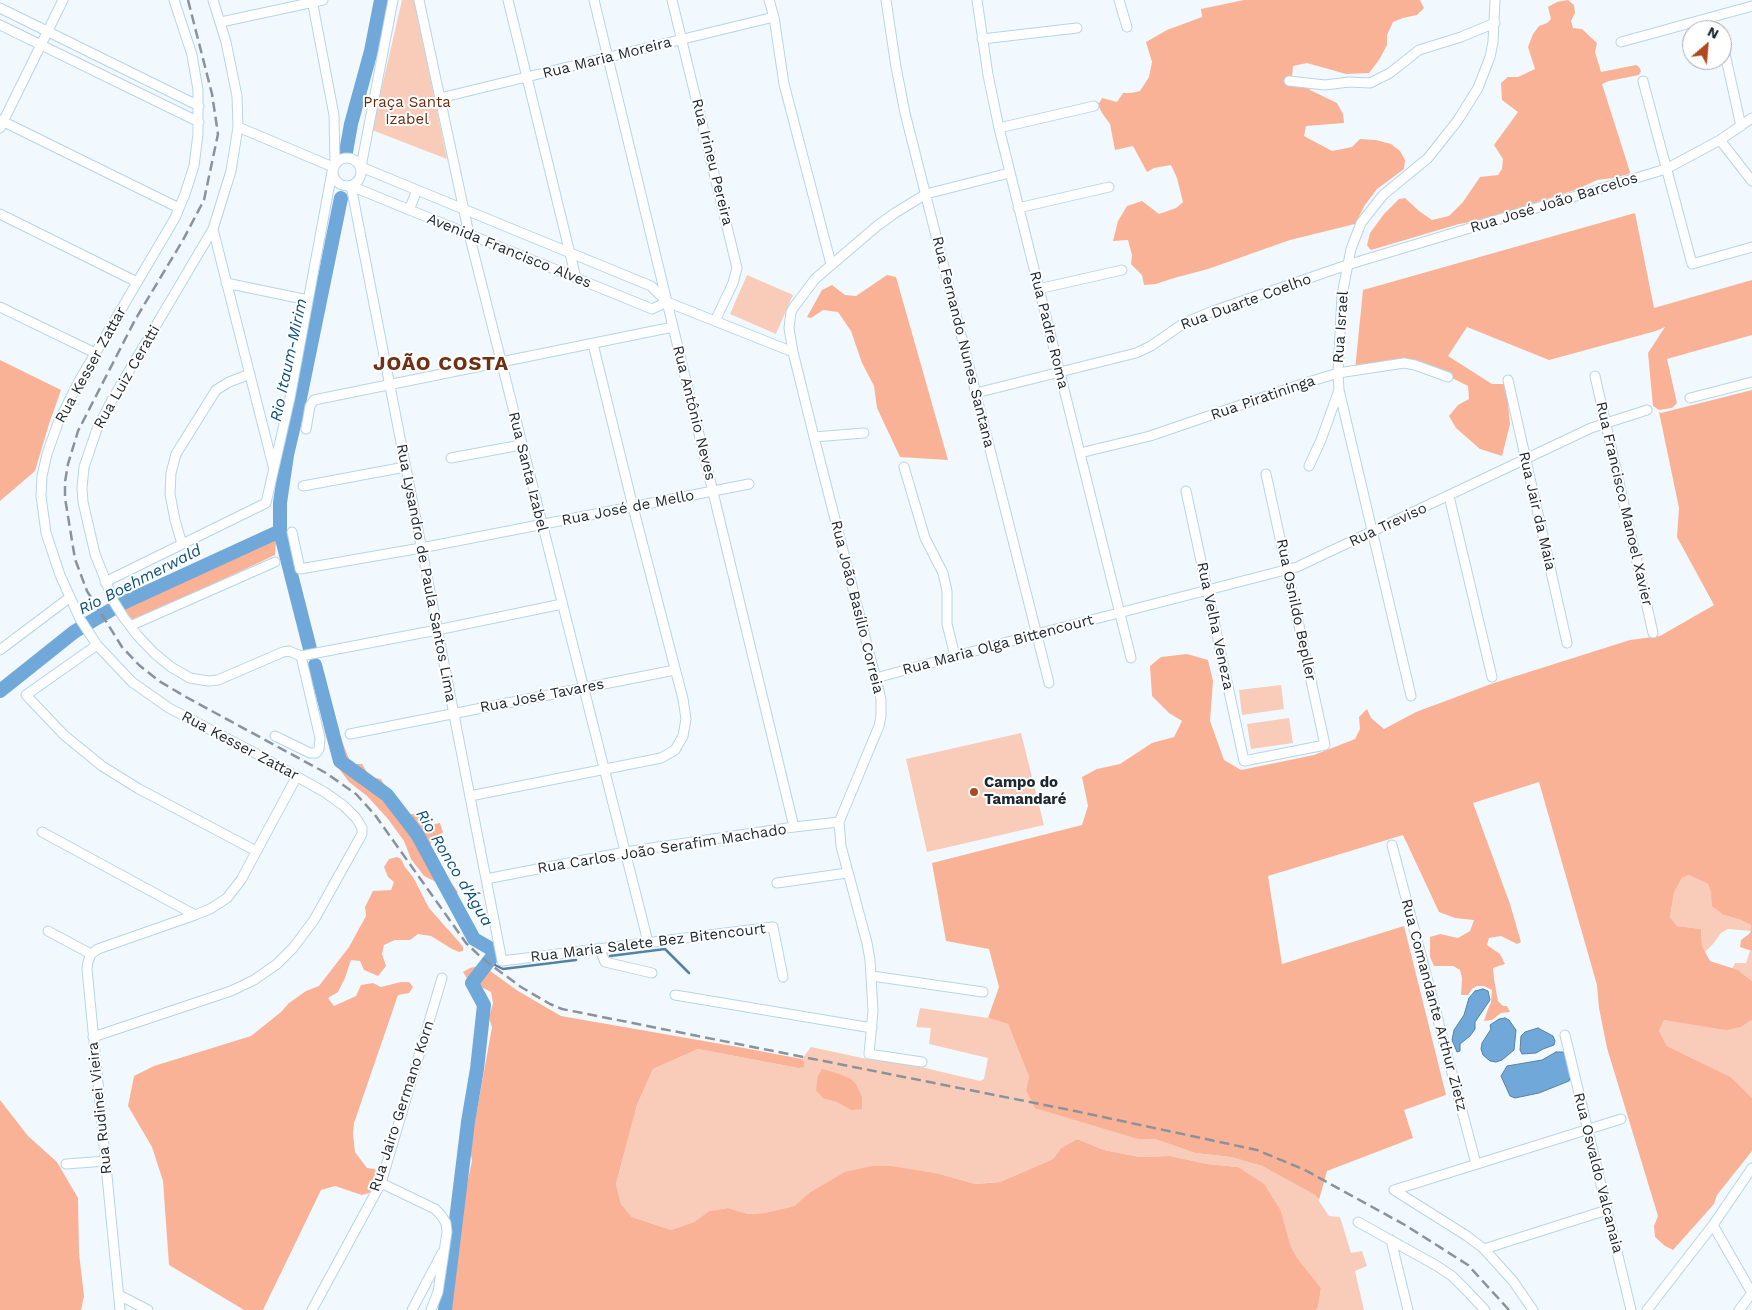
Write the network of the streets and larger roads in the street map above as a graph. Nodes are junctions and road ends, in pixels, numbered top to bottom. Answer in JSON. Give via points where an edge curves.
{"nodes":[{"id":1,"x":63,"y":0,"type":"edge"},
{"id":2,"x":174,"y":0,"type":"edge"},
{"id":3,"x":213,"y":0,"type":"edge"},
{"id":4,"x":323,"y":0,"type":"edge"},
{"id":5,"x":393,"y":0,"type":"edge"},
{"id":6,"x":419,"y":0,"type":"edge"},
{"id":7,"x":508,"y":0,"type":"edge"},
{"id":8,"x":594,"y":0,"type":"edge"},
{"id":9,"x":672,"y":0,"type":"edge"},
{"id":10,"x":769,"y":0,"type":"edge"},
{"id":11,"x":886,"y":0,"type":"edge"},
{"id":12,"x":977,"y":0,"type":"edge"},
{"id":13,"x":1120,"y":0,"type":"edge"},
{"id":14,"x":1495,"y":0,"type":"edge"},
{"id":15,"x":312,"y":1,"type":"edge"},
{"id":16,"x":1752,"y":6,"type":"edge"},
{"id":17,"x":0,"y":8,"type":"edge"},
{"id":18,"x":774,"y":18,"type":"junction"},
{"id":19,"x":221,"y":22,"type":"junction"},
{"id":20,"x":1495,"y":23,"type":"junction"},
{"id":21,"x":0,"y":25,"type":"edge"},
{"id":22,"x":1127,"y":27,"type":"dead end"},
{"id":23,"x":1077,"y":28,"type":"dead end"},
{"id":24,"x":47,"y":31,"type":"junction"},
{"id":25,"x":982,"y":39,"type":"junction"},
{"id":26,"x":682,"y":40,"type":"junction"},
{"id":27,"x":1620,"y":42,"type":"dead end"},
{"id":28,"x":40,"y":45,"type":"junction"},
{"id":29,"x":608,"y":58,"type":"junction"},
{"id":30,"x":1729,"y":70,"type":"edge"},
{"id":31,"x":527,"y":77,"type":"junction"},
{"id":32,"x":1289,"y":81,"type":"dead end"},
{"id":33,"x":1643,"y":82,"type":"dead end"},
{"id":34,"x":182,"y":98,"type":"junction"},
{"id":35,"x":440,"y":98,"type":"junction"},
{"id":36,"x":199,"y":106,"type":"junction"},
{"id":37,"x":1094,"y":106,"type":"dead end"},
{"id":38,"x":175,"y":112,"type":"junction"},
{"id":39,"x":1752,"y":118,"type":"edge"},
{"id":40,"x":198,"y":122,"type":"junction"},
{"id":41,"x":1,"y":123,"type":"edge"},
{"id":42,"x":1741,"y":126,"type":"junction"},
{"id":43,"x":238,"y":127,"type":"junction"},
{"id":44,"x":999,"y":128,"type":"junction"},
{"id":45,"x":1720,"y":140,"type":"junction"},
{"id":46,"x":361,"y":167,"type":"junction"},
{"id":47,"x":333,"y":168,"type":"junction"},
{"id":48,"x":1666,"y":169,"type":"junction"},
{"id":49,"x":1010,"y":173,"type":"junction"},
{"id":50,"x":1752,"y":181,"type":"edge"},
{"id":51,"x":351,"y":186,"type":"junction"},
{"id":52,"x":1109,"y":187,"type":"dead end"},
{"id":53,"x":417,"y":190,"type":"junction"},
{"id":54,"x":926,"y":194,"type":"junction"},
{"id":55,"x":179,"y":208,"type":"junction"},
{"id":56,"x":1018,"y":208,"type":"junction"},
{"id":57,"x":463,"y":209,"type":"junction"},
{"id":58,"x":409,"y":210,"type":"junction"},
{"id":59,"x":0,"y":214,"type":"edge"},
{"id":60,"x":213,"y":229,"type":"junction"},
{"id":61,"x":469,"y":234,"type":"junction"},
{"id":62,"x":1752,"y":247,"type":"edge"},
{"id":63,"x":570,"y":253,"type":"junction"},
{"id":64,"x":831,"y":264,"type":"junction"},
{"id":65,"x":1347,"y":265,"type":"junction"},
{"id":66,"x":1122,"y":270,"type":"dead end"},
{"id":67,"x":576,"y":278,"type":"junction"},
{"id":68,"x":137,"y":282,"type":"junction"},
{"id":69,"x":226,"y":283,"type":"junction"},
{"id":70,"x":1038,"y":289,"type":"junction"},
{"id":71,"x":308,"y":300,"type":"junction"},
{"id":72,"x":667,"y":302,"type":"junction"},
{"id":73,"x":0,"y":307,"type":"edge"},
{"id":74,"x":716,"y":321,"type":"junction"},
{"id":75,"x":673,"y":327,"type":"junction"},
{"id":76,"x":593,"y":344,"type":"junction"},
{"id":77,"x":793,"y":352,"type":"junction"},
{"id":78,"x":95,"y":353,"type":"junction"},
{"id":79,"x":500,"y":362,"type":"junction"},
{"id":80,"x":1059,"y":372,"type":"junction"},
{"id":81,"x":1338,"y":373,"type":"junction"},
{"id":82,"x":250,"y":374,"type":"junction"},
{"id":83,"x":1595,"y":376,"type":"dead end"},
{"id":84,"x":1448,"y":377,"type":"dead end"},
{"id":85,"x":1508,"y":380,"type":"dead end"},
{"id":86,"x":1752,"y":382,"type":"edge"},
{"id":87,"x":389,"y":385,"type":"junction"},
{"id":88,"x":1339,"y":390,"type":"junction"},
{"id":89,"x":976,"y":393,"type":"junction"},
{"id":90,"x":1690,"y":398,"type":"dead end"},
{"id":91,"x":1647,"y":410,"type":"dead end"},
{"id":92,"x":1606,"y":422,"type":"junction"},
{"id":93,"x":306,"y":429,"type":"dead end"},
{"id":94,"x":864,"y":433,"type":"dead end"},
{"id":95,"x":814,"y":437,"type":"junction"},
{"id":96,"x":522,"y":444,"type":"junction"},
{"id":97,"x":1080,"y":453,"type":"junction"},
{"id":98,"x":451,"y":458,"type":"dead end"},
{"id":99,"x":1526,"y":459,"type":"junction"},
{"id":100,"x":1309,"y":466,"type":"dead end"},
{"id":101,"x":405,"y":467,"type":"junction"},
{"id":102,"x":904,"y":467,"type":"dead end"},
{"id":103,"x":274,"y":469,"type":"junction"},
{"id":104,"x":1266,"y":474,"type":"dead end"},
{"id":105,"x":749,"y":484,"type":"dead end"},
{"id":106,"x":303,"y":486,"type":"dead end"},
{"id":107,"x":713,"y":491,"type":"junction"},
{"id":108,"x":1186,"y":491,"type":"dead end"},
{"id":109,"x":1449,"y":496,"type":"junction"},
{"id":110,"x":633,"y":507,"type":"junction"},
{"id":111,"x":542,"y":525,"type":"junction"},
{"id":112,"x":292,"y":532,"type":"dead end"},
{"id":113,"x":1372,"y":532,"type":"junction"},
{"id":114,"x":182,"y":544,"type":"junction"},
{"id":115,"x":421,"y":548,"type":"junction"},
{"id":116,"x":275,"y":562,"type":"dead end"},
{"id":117,"x":1287,"y":571,"type":"junction"},
{"id":118,"x":105,"y":582,"type":"junction"},
{"id":119,"x":1208,"y":591,"type":"junction"},
{"id":120,"x":69,"y":598,"type":"junction"},
{"id":121,"x":562,"y":604,"type":"junction"},
{"id":122,"x":1120,"y":613,"type":"junction"},
{"id":123,"x":130,"y":626,"type":"junction"},
{"id":124,"x":437,"y":630,"type":"junction"},
{"id":125,"x":1653,"y":633,"type":"dead end"},
{"id":126,"x":1037,"y":634,"type":"junction"},
{"id":127,"x":1567,"y":643,"type":"dead end"},
{"id":128,"x":97,"y":645,"type":"junction"},
{"id":129,"x":0,"y":650,"type":"edge"},
{"id":130,"x":301,"y":656,"type":"junction"},
{"id":131,"x":955,"y":656,"type":"junction"},
{"id":132,"x":1131,"y":658,"type":"dead end"},
{"id":133,"x":675,"y":670,"type":"junction"},
{"id":134,"x":1492,"y":677,"type":"dead end"},
{"id":135,"x":876,"y":678,"type":"junction"},
{"id":136,"x":1049,"y":682,"type":"dead end"},
{"id":137,"x":583,"y":688,"type":"junction"},
{"id":138,"x":1411,"y":696,"type":"dead end"},
{"id":139,"x":454,"y":713,"type":"junction"},
{"id":140,"x":350,"y":734,"type":"dead end"},
{"id":141,"x":275,"y":736,"type":"dead end"},
{"id":142,"x":1244,"y":761,"type":"joint"},
{"id":143,"x":604,"y":769,"type":"junction"},
{"id":144,"x":297,"y":776,"type":"junction"},
{"id":145,"x":470,"y":796,"type":"junction"},
{"id":146,"x":839,"y":822,"type":"junction"},
{"id":147,"x":794,"y":826,"type":"junction"},
{"id":148,"x":42,"y":832,"type":"dead end"},
{"id":149,"x":1392,"y":846,"type":"dead end"},
{"id":150,"x":256,"y":851,"type":"junction"},
{"id":151,"x":625,"y":852,"type":"junction"},
{"id":152,"x":848,"y":873,"type":"junction"},
{"id":153,"x":486,"y":879,"type":"junction"},
{"id":154,"x":777,"y":883,"type":"dead end"},
{"id":155,"x":195,"y":915,"type":"junction"},
{"id":156,"x":48,"y":931,"type":"dead end"},
{"id":157,"x":648,"y":942,"type":"junction"},
{"id":158,"x":600,"y":948,"type":"junction"},
{"id":159,"x":91,"y":954,"type":"junction"},
{"id":160,"x":502,"y":961,"type":"joint"},
{"id":161,"x":652,"y":973,"type":"dead end"},
{"id":162,"x":872,"y":976,"type":"junction"},
{"id":163,"x":783,"y":977,"type":"dead end"},
{"id":164,"x":442,"y":978,"type":"dead end"},
{"id":165,"x":983,"y":992,"type":"dead end"},
{"id":166,"x":675,"y":995,"type":"dead end"},
{"id":167,"x":872,"y":1028,"type":"junction"},
{"id":168,"x":1565,"y":1035,"type":"dead end"},
{"id":169,"x":93,"y":1037,"type":"junction"},
{"id":170,"x":922,"y":1062,"type":"dead end"},
{"id":171,"x":1621,"y":1118,"type":"dead end"},
{"id":172,"x":1588,"y":1129,"type":"junction"},
{"id":173,"x":106,"y":1161,"type":"junction"},
{"id":174,"x":66,"y":1164,"type":"dead end"},
{"id":175,"x":1476,"y":1164,"type":"junction"},
{"id":176,"x":1752,"y":1168,"type":"edge"},
{"id":177,"x":380,"y":1182,"type":"junction"},
{"id":178,"x":1607,"y":1210,"type":"junction"},
{"id":179,"x":1358,"y":1222,"type":"dead end"},
{"id":180,"x":1713,"y":1225,"type":"junction"},
{"id":181,"x":1391,"y":1240,"type":"junction"},
{"id":182,"x":445,"y":1246,"type":"junction"},
{"id":183,"x":1484,"y":1249,"type":"junction"},
{"id":184,"x":1752,"y":1293,"type":"edge"},
{"id":185,"x":119,"y":1295,"type":"junction"},
{"id":186,"x":120,"y":1310,"type":"edge"},
{"id":187,"x":148,"y":1310,"type":"edge"},
{"id":188,"x":312,"y":1310,"type":"edge"},
{"id":189,"x":412,"y":1310,"type":"edge"},
{"id":190,"x":431,"y":1310,"type":"edge"},
{"id":191,"x":1408,"y":1310,"type":"edge"},
{"id":192,"x":1485,"y":1310,"type":"edge"},
{"id":193,"x":1533,"y":1310,"type":"edge"},
{"id":194,"x":1631,"y":1310,"type":"edge"},
{"id":195,"x":1647,"y":1310,"type":"edge"},
{"id":196,"x":1739,"y":1310,"type":"edge"}],
"edges":[{"from":1,"to":24,"type":"street"},
{"from":2,"to":36,"type":"street","name":"Rua Kesser Zattar","via":[[192,54]]},
{"from":3,"to":19,"type":"street","name":"Rua Luiz Ceratti"},
{"from":4,"to":15,"type":"street"},
{"from":5,"to":46,"type":"street"},
{"from":6,"to":35,"type":"street","name":"Rua Santa Izabel"},
{"from":7,"to":31,"type":"street"},
{"from":8,"to":29,"type":"street","name":"Rua Antônio Neves"},
{"from":9,"to":26,"type":"street","name":"Rua Irineu Pereira"},
{"from":10,"to":18,"type":"street"},
{"from":11,"to":54,"type":"street","name":"Rua Fernando Nunes Santana","via":[[904,104]]},
{"from":12,"to":25,"type":"street","name":"Rua Padre Roma"},
{"from":13,"to":22,"type":"street"},
{"from":14,"to":20,"type":"street","name":"Rua Israel"},
{"from":15,"to":19,"type":"street"},
{"from":15,"to":47,"type":"street","via":[[333,107]]},
{"from":16,"to":27,"type":"street"},
{"from":17,"to":24,"type":"street"},
{"from":18,"to":26,"type":"street","name":"Rua Maria Moreira"},
{"from":18,"to":64,"type":"street","via":[[784,84]]},
{"from":19,"to":43,"type":"street","name":"Rua Luiz Ceratti","via":[[234,77]]},
{"from":20,"to":32,"type":"street","via":[[1419,50],[1390,73],[1370,83],[1326,85]]},
{"from":20,"to":65,"type":"street","name":"Rua Israel","via":[[1490,57],[1470,102],[1428,158],[1374,205],[1356,234]]},
{"from":21,"to":28,"type":"street"},
{"from":23,"to":25,"type":"street"},
{"from":24,"to":28,"type":"street"},
{"from":24,"to":34,"type":"street"},
{"from":25,"to":44,"type":"street","name":"Rua Padre Roma"},
{"from":26,"to":29,"type":"street","name":"Rua Maria Moreira"},
{"from":26,"to":74,"type":"street","name":"Rua Irineu Pereira","via":[[737,268],[734,283]]},
{"from":28,"to":38,"type":"street"},
{"from":28,"to":41,"type":"street"},
{"from":29,"to":31,"type":"street","name":"Rua Maria Moreira"},
{"from":29,"to":72,"type":"street","name":"Rua Antônio Neves"},
{"from":30,"to":42,"type":"street"},
{"from":31,"to":35,"type":"street","name":"Rua Maria Moreira"},
{"from":31,"to":63,"type":"street"},
{"from":33,"to":48,"type":"street"},
{"from":34,"to":36,"type":"street"},
{"from":34,"to":38,"type":"street","via":[[182,107]]},
{"from":35,"to":57,"type":"street","name":"Rua Santa Izabel"},
{"from":36,"to":40,"type":"street","name":"Rua Kesser Zattar"},
{"from":37,"to":44,"type":"street"},
{"from":38,"to":40,"type":"street"},
{"from":39,"to":42,"type":"street","name":"Rua José João Barcelos"},
{"from":40,"to":55,"type":"street","name":"Rua Kesser Zattar","via":[[194,166]]},
{"from":41,"to":55,"type":"street"},
{"from":42,"to":45,"type":"street","name":"Rua José João Barcelos"},
{"from":43,"to":47,"type":"street"},
{"from":43,"to":60,"type":"street","name":"Rua Luiz Ceratti","via":[[232,171]]},
{"from":44,"to":49,"type":"street","name":"Rua Padre Roma"},
{"from":45,"to":48,"type":"street","name":"Rua José João Barcelos"},
{"from":45,"to":50,"type":"street"},
{"from":46,"to":47,"type":"street","via":[[351,158],[342,158]]},
{"from":46,"to":51,"type":"street","via":[[361,176]]},
{"from":46,"to":53,"type":"street","name":"Avenida Francisco Alves"},
{"from":47,"to":51,"type":"street","via":[[333,176],[338,183]]},
{"from":47,"to":71,"type":"street"},
{"from":48,"to":62,"type":"street","via":[[1692,264]]},
{"from":48,"to":65,"type":"street","name":"Rua José João Barcelos"},
{"from":49,"to":54,"type":"street","name":"Rua João Basílio Correia"},
{"from":49,"to":56,"type":"street","name":"Rua Padre Roma"},
{"from":51,"to":58,"type":"street","name":"Avenida Francisco Alves"},
{"from":51,"to":87,"type":"street","name":"Rua Lysandro de Paula Santos Lima"},
{"from":52,"to":56,"type":"street"},
{"from":53,"to":57,"type":"street","name":"Avenida Francisco Alves"},
{"from":53,"to":58,"type":"street"},
{"from":54,"to":64,"type":"street","name":"Rua João Basílio Correia","via":[[883,221]]},
{"from":54,"to":89,"type":"street","name":"Rua Fernando Nunes Santana"},
{"from":55,"to":68,"type":"street","name":"Rua Kesser Zattar"},
{"from":56,"to":70,"type":"street","name":"Rua Padre Roma"},
{"from":57,"to":61,"type":"street","name":"Rua Santa Izabel"},
{"from":57,"to":63,"type":"street","name":"Avenida Francisco Alves"},
{"from":58,"to":61,"type":"street","name":"Avenida Francisco Alves"},
{"from":59,"to":68,"type":"street"},
{"from":60,"to":69,"type":"street"},
{"from":60,"to":118,"type":"street","name":"Rua Luiz Ceratti","via":[[113,398],[88,452],[82,477],[83,502],[92,545]]},
{"from":61,"to":67,"type":"street","name":"Avenida Francisco Alves"},
{"from":61,"to":79,"type":"street","name":"Rua Santa Izabel"},
{"from":63,"to":67,"type":"street"},
{"from":63,"to":72,"type":"street","name":"Avenida Francisco Alves","via":[[651,286]]},
{"from":64,"to":77,"type":"street","name":"Rua João Basílio Correia","via":[[807,288],[791,312],[789,328]]},
{"from":65,"to":80,"type":"street","name":"Rua Duarte Coelho","via":[[1201,315],[1175,328],[1144,350]]},
{"from":65,"to":81,"type":"street","name":"Rua Israel"},
{"from":66,"to":70,"type":"street"},
{"from":67,"to":72,"type":"street","name":"Avenida Francisco Alves","via":[[652,310]]},
{"from":68,"to":78,"type":"street","name":"Rua Kesser Zattar"},
{"from":69,"to":71,"type":"street"},
{"from":69,"to":82,"type":"street"},
{"from":70,"to":80,"type":"street","name":"Rua Padre Roma"},
{"from":71,"to":103,"type":"street"},
{"from":72,"to":74,"type":"street","name":"Avenida Francisco Alves"},
{"from":72,"to":75,"type":"street","name":"Rua Antônio Neves"},
{"from":73,"to":78,"type":"street"},
{"from":74,"to":77,"type":"street","name":"Avenida Francisco Alves"},
{"from":75,"to":76,"type":"street"},
{"from":75,"to":107,"type":"street","name":"Rua Antônio Neves"},
{"from":76,"to":79,"type":"street"},
{"from":76,"to":110,"type":"street"},
{"from":77,"to":95,"type":"street","name":"Rua João Basílio Correia"},
{"from":78,"to":120,"type":"street","name":"Rua Kesser Zattar","via":[[58,423],[42,476],[46,533]]},
{"from":79,"to":87,"type":"street"},
{"from":79,"to":96,"type":"street","name":"Rua Santa Izabel"},
{"from":80,"to":89,"type":"street","name":"Rua Duarte Coelho"},
{"from":80,"to":97,"type":"street","name":"Rua Padre Roma"},
{"from":81,"to":84,"type":"street","name":"Rua Piratininga","via":[[1404,363]]},
{"from":81,"to":88,"type":"street","name":"Rua Israel"},
{"from":81,"to":97,"type":"street","name":"Rua Piratininga","via":[[1150,436]]},
{"from":82,"to":103,"type":"street"},
{"from":82,"to":114,"type":"street","via":[[216,390],[176,454],[170,473],[170,494]]},
{"from":83,"to":92,"type":"street","name":"Rua Francisco Manoel Xavier"},
{"from":85,"to":99,"type":"street","name":"Rua Jair da Maia"},
{"from":86,"to":90,"type":"street"},
{"from":87,"to":93,"type":"street","via":[[314,400]]},
{"from":87,"to":101,"type":"street","name":"Rua Lysandro de Paula Santos Lima"},
{"from":88,"to":100,"type":"street"},
{"from":88,"to":113,"type":"street","name":"Rua Israel"},
{"from":89,"to":126,"type":"street","name":"Rua Fernando Nunes Santana"},
{"from":91,"to":92,"type":"street","name":"Rua Treviso"},
{"from":92,"to":99,"type":"street","name":"Rua Treviso"},
{"from":92,"to":125,"type":"street","name":"Rua Francisco Manoel Xavier"},
{"from":94,"to":95,"type":"street"},
{"from":95,"to":135,"type":"street","name":"Rua João Basílio Correia"},
{"from":96,"to":98,"type":"street"},
{"from":96,"to":111,"type":"street","name":"Rua Santa Izabel"},
{"from":97,"to":122,"type":"street","name":"Rua Padre Roma"},
{"from":99,"to":109,"type":"street","name":"Rua Treviso"},
{"from":99,"to":127,"type":"street","name":"Rua Jair da Maia"},
{"from":101,"to":106,"type":"street"},
{"from":101,"to":115,"type":"street","name":"Rua Lysandro de Paula Santos Lima"},
{"from":102,"to":131,"type":"street","via":[[925,538],[943,573],[947,591],[947,624]]},
{"from":103,"to":114,"type":"street","via":[[266,503]]},
{"from":104,"to":117,"type":"street","name":"Rua Osnildo Bepller"},
{"from":105,"to":107,"type":"street","name":"Rua José de Mello"},
{"from":107,"to":110,"type":"street","name":"Rua José de Mello"},
{"from":107,"to":147,"type":"street","name":"Rua Antônio Neves"},
{"from":108,"to":119,"type":"street","name":"Rua Velha Veneza"},
{"from":109,"to":113,"type":"street","name":"Rua Treviso"},
{"from":109,"to":134,"type":"street"},
{"from":110,"to":111,"type":"street","name":"Rua José de Mello"},
{"from":110,"to":133,"type":"street"},
{"from":111,"to":115,"type":"street","name":"Rua José de Mello"},
{"from":111,"to":121,"type":"street","name":"Rua Santa Izabel"},
{"from":112,"to":115,"type":"street","name":"Rua José de Mello","via":[[300,569]]},
{"from":113,"to":117,"type":"street","name":"Rua Treviso"},
{"from":113,"to":138,"type":"street","name":"Rua Israel"},
{"from":114,"to":118,"type":"street"},
{"from":115,"to":124,"type":"street","name":"Rua Lysandro de Paula Santos Lima"},
{"from":116,"to":123,"type":"street"},
{"from":117,"to":119,"type":"street","name":"Rua Treviso"},
{"from":117,"to":142,"type":"street","name":"Rua Osnildo Bepller","via":[[1326,745]]},
{"from":118,"to":123,"type":"street","name":"Rua Luiz Ceratti"},
{"from":119,"to":122,"type":"street","name":"Rua Treviso"},
{"from":119,"to":142,"type":"street","name":"Rua Velha Veneza"},
{"from":120,"to":128,"type":"street","name":"Rua Kesser Zattar"},
{"from":120,"to":129,"type":"street"},
{"from":121,"to":124,"type":"street","name":"Rua Luiz Ceratti"},
{"from":121,"to":137,"type":"street","name":"Rua Santa Izabel"},
{"from":122,"to":126,"type":"street","name":"Rua Maria Olga Bittencourt"},
{"from":122,"to":132,"type":"street","name":"Rua Padre Roma"},
{"from":123,"to":130,"type":"street","name":"Rua Luiz Ceratti","via":[[162,659],[179,672],[199,680],[218,680],[283,652]]},
{"from":124,"to":130,"type":"street","name":"Rua Luiz Ceratti"},
{"from":124,"to":139,"type":"street","name":"Rua Lysandro de Paula Santos Lima"},
{"from":126,"to":131,"type":"street","name":"Rua Maria Olga Bittencourt"},
{"from":126,"to":136,"type":"street","name":"Rua Fernando Nunes Santana"},
{"from":128,"to":144,"type":"street","name":"Rua Kesser Zattar","via":[[132,682],[162,704]]},
{"from":128,"to":150,"type":"street","via":[[26,695],[64,735],[102,766]]},
{"from":130,"to":141,"type":"street","via":[[320,738],[318,749],[310,754]]},
{"from":131,"to":135,"type":"street","name":"Rua Maria Olga Bittencourt"},
{"from":133,"to":137,"type":"street","name":"Rua José Tavares"},
{"from":133,"to":143,"type":"street","via":[[685,709],[686,727],[681,742],[661,758]]},
{"from":135,"to":146,"type":"street","name":"Rua João Basílio Correia","via":[[881,716]]},
{"from":137,"to":139,"type":"street","name":"Rua José Tavares"},
{"from":137,"to":143,"type":"street","name":"Rua Santa Izabel"},
{"from":139,"to":140,"type":"street","name":"Rua José Tavares"},
{"from":139,"to":145,"type":"street","name":"Rua Lysandro de Paula Santos Lima"},
{"from":143,"to":145,"type":"street"},
{"from":143,"to":151,"type":"street","name":"Rua Santa Izabel"},
{"from":144,"to":150,"type":"street"},
{"from":144,"to":169,"type":"street","name":"Rua Kesser Zattar","via":[[344,806],[356,818],[362,834],[314,920],[293,948],[278,964],[231,991]]},
{"from":145,"to":153,"type":"street","name":"Rua Lysandro de Paula Santos Lima"},
{"from":146,"to":147,"type":"street","name":"Rua Carlos João Serafim Machado"},
{"from":146,"to":152,"type":"street","name":"Rua João Basílio Correia"},
{"from":147,"to":151,"type":"street","name":"Rua Carlos João Serafim Machado"},
{"from":148,"to":155,"type":"street"},
{"from":149,"to":175,"type":"street","name":"Rua Comandante Arthur Zietz"},
{"from":150,"to":155,"type":"street","via":[[227,898]]},
{"from":151,"to":153,"type":"street","name":"Rua Carlos João Serafim Machado"},
{"from":151,"to":157,"type":"street","name":"Rua Santa Izabel"},
{"from":152,"to":154,"type":"street"},
{"from":152,"to":162,"type":"street","name":"Rua João Basílio Correia","via":[[867,943]]},
{"from":153,"to":160,"type":"street","name":"Rua Lysandro de Paula Santos Lima"},
{"from":155,"to":159,"type":"street"},
{"from":156,"to":159,"type":"street"},
{"from":157,"to":158,"type":"street","name":"Rua Maria Salete Bez Bitencourt"},
{"from":157,"to":163,"type":"street","name":"Rua Maria Salete Bez Bitencourt","via":[[773,927]]},
{"from":158,"to":160,"type":"street","name":"Rua Maria Salete Bez Bitencourt"},
{"from":158,"to":161,"type":"street","via":[[605,962]]},
{"from":159,"to":169,"type":"street","name":"Rua Rudinei Vieira","via":[[87,969]]},
{"from":162,"to":165,"type":"street"},
{"from":162,"to":167,"type":"street","name":"Rua João Basílio Correia"},
{"from":164,"to":177,"type":"street","name":"Rua Jairo Germano Korn"},
{"from":166,"to":167,"type":"street"},
{"from":167,"to":170,"type":"street","name":"Rua João Basílio Correia","via":[[869,1054]]},
{"from":168,"to":172,"type":"street","name":"Rua Osvaldo Valcanaia"},
{"from":169,"to":173,"type":"street","name":"Rua Rudinei Vieira"},
{"from":171,"to":172,"type":"street"},
{"from":172,"to":175,"type":"street"},
{"from":172,"to":178,"type":"street","name":"Rua Osvaldo Valcanaia"},
{"from":173,"to":174,"type":"street"},
{"from":173,"to":185,"type":"street","name":"Rua Rudinei Vieira"},
{"from":175,"to":183,"type":"street","via":[[1394,1190]]},
{"from":176,"to":180,"type":"street"},
{"from":177,"to":182,"type":"street","via":[[441,1215],[446,1223]]},
{"from":177,"to":188,"type":"street","name":"Rua Jairo Germano Korn"},
{"from":178,"to":183,"type":"street"},
{"from":178,"to":194,"type":"street","name":"Rua Osvaldo Valcanaia"},
{"from":179,"to":181,"type":"street"},
{"from":180,"to":184,"type":"street"},
{"from":180,"to":195,"type":"street"},
{"from":181,"to":191,"type":"street"},
{"from":181,"to":192,"type":"street","via":[[1452,1276]]},
{"from":182,"to":189,"type":"street"},
{"from":182,"to":190,"type":"street","via":[[438,1292]]},
{"from":183,"to":193,"type":"street","via":[[1513,1280]]},
{"from":184,"to":196,"type":"street"},
{"from":185,"to":186,"type":"street","name":"Rua Rudinei Vieira"},
{"from":185,"to":187,"type":"street"}]}
